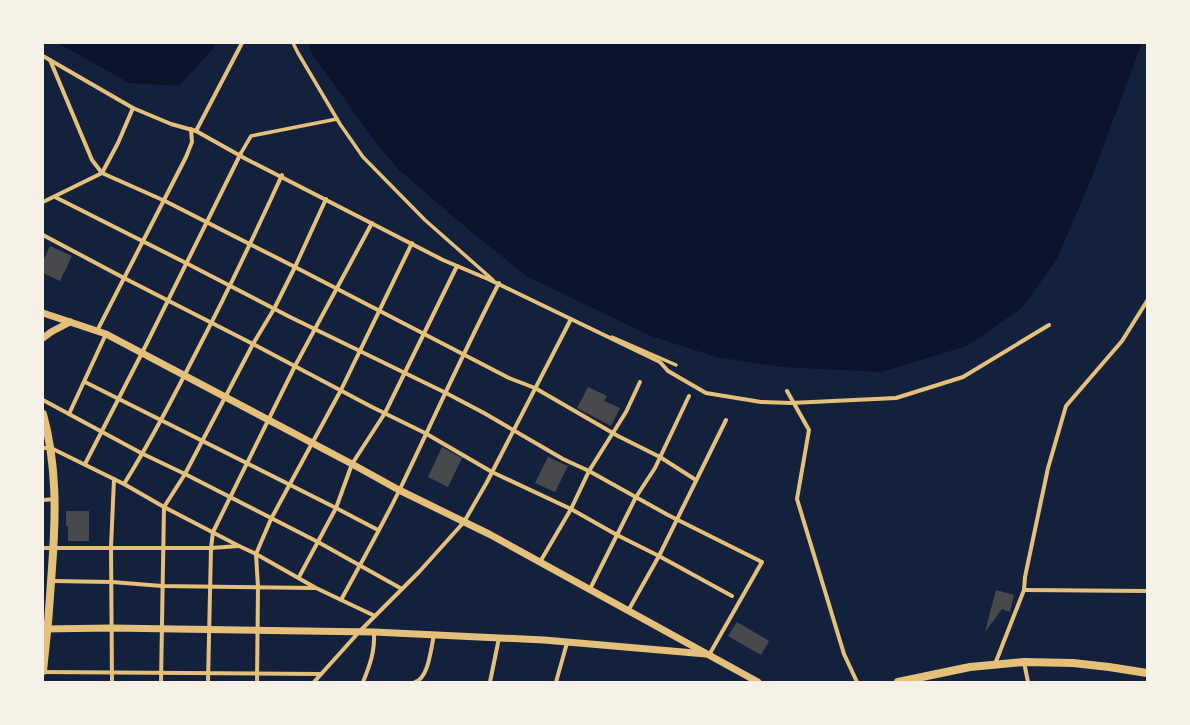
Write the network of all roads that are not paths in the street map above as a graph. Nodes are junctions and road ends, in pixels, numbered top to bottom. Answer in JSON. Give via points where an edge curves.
{"nodes":[{"id":1,"x":242,"y":43,"type":"edge"},
{"id":2,"x":293,"y":43,"type":"edge"},
{"id":3,"x":43,"y":56,"type":"edge"},
{"id":4,"x":50,"y":60,"type":"junction"},
{"id":5,"x":133,"y":108,"type":"junction"},
{"id":6,"x":337,"y":119,"type":"junction"},
{"id":7,"x":191,"y":129,"type":"junction"},
{"id":8,"x":196,"y":131,"type":"junction"},
{"id":9,"x":240,"y":154,"type":"junction"},
{"id":10,"x":102,"y":172,"type":"junction"},
{"id":11,"x":282,"y":176,"type":"junction"},
{"id":12,"x":55,"y":197,"type":"junction"},
{"id":13,"x":326,"y":200,"type":"junction"},
{"id":14,"x":164,"y":201,"type":"junction"},
{"id":15,"x":43,"y":202,"type":"edge"},
{"id":16,"x":207,"y":223,"type":"junction"},
{"id":17,"x":371,"y":223,"type":"junction"},
{"id":18,"x":43,"y":235,"type":"edge"},
{"id":19,"x":142,"y":240,"type":"junction"},
{"id":20,"x":412,"y":243,"type":"junction"},
{"id":21,"x":249,"y":244,"type":"junction"},
{"id":22,"x":186,"y":263,"type":"junction"},
{"id":23,"x":457,"y":266,"type":"junction"},
{"id":24,"x":295,"y":267,"type":"junction"},
{"id":25,"x":124,"y":278,"type":"junction"},
{"id":26,"x":499,"y":283,"type":"junction"},
{"id":27,"x":230,"y":286,"type":"junction"},
{"id":28,"x":336,"y":288,"type":"junction"},
{"id":29,"x":168,"y":300,"type":"junction"},
{"id":30,"x":1147,"y":302,"type":"edge"},
{"id":31,"x":274,"y":308,"type":"junction"},
{"id":32,"x":380,"y":310,"type":"junction"},
{"id":33,"x":43,"y":313,"type":"edge"},
{"id":34,"x":571,"y":319,"type":"junction"},
{"id":35,"x":70,"y":322,"type":"junction"},
{"id":36,"x":212,"y":322,"type":"junction"},
{"id":37,"x":1049,"y":325,"type":"dead end"},
{"id":38,"x":315,"y":328,"type":"junction"},
{"id":39,"x":97,"y":331,"type":"junction"},
{"id":40,"x":106,"y":334,"type":"junction"},
{"id":41,"x":424,"y":334,"type":"junction"},
{"id":42,"x":43,"y":338,"type":"edge"},
{"id":43,"x":253,"y":344,"type":"junction"},
{"id":44,"x":360,"y":351,"type":"junction"},
{"id":45,"x":142,"y":353,"type":"junction"},
{"id":46,"x":464,"y":355,"type":"junction"},
{"id":47,"x":676,"y":365,"type":"dead end"},
{"id":48,"x":295,"y":366,"type":"junction"},
{"id":49,"x":404,"y":372,"type":"junction"},
{"id":50,"x":184,"y":375,"type":"junction"},
{"id":51,"x":85,"y":382,"type":"junction"},
{"id":52,"x":640,"y":382,"type":"dead end"},
{"id":53,"x":535,"y":388,"type":"junction"},
{"id":54,"x":341,"y":390,"type":"junction"},
{"id":55,"x":787,"y":391,"type":"dead end"},
{"id":56,"x":446,"y":393,"type":"junction"},
{"id":57,"x":689,"y":396,"type":"dead end"},
{"id":58,"x":225,"y":397,"type":"junction"},
{"id":59,"x":118,"y":398,"type":"junction"},
{"id":60,"x":43,"y":400,"type":"edge"},
{"id":61,"x":794,"y":403,"type":"junction"},
{"id":62,"x":384,"y":413,"type":"junction"},
{"id":63,"x":43,"y":414,"type":"edge"},
{"id":64,"x":69,"y":414,"type":"junction"},
{"id":65,"x":161,"y":420,"type":"junction"},
{"id":66,"x":269,"y":420,"type":"junction"},
{"id":67,"x":726,"y":420,"type":"dead end"},
{"id":68,"x":513,"y":431,"type":"junction"},
{"id":69,"x":101,"y":432,"type":"junction"},
{"id":70,"x":612,"y":432,"type":"junction"},
{"id":71,"x":425,"y":433,"type":"junction"},
{"id":72,"x":202,"y":441,"type":"junction"},
{"id":73,"x":313,"y":443,"type":"junction"},
{"id":74,"x":47,"y":448,"type":"edge"},
{"id":75,"x":143,"y":454,"type":"junction"},
{"id":76,"x":660,"y":457,"type":"junction"},
{"id":77,"x":85,"y":464,"type":"junction"},
{"id":78,"x":247,"y":464,"type":"junction"},
{"id":79,"x":352,"y":464,"type":"junction"},
{"id":80,"x":589,"y":471,"type":"junction"},
{"id":81,"x":492,"y":472,"type":"junction"},
{"id":82,"x":185,"y":474,"type":"junction"},
{"id":83,"x":114,"y":479,"type":"junction"},
{"id":84,"x":696,"y":480,"type":"junction"},
{"id":85,"x":124,"y":484,"type":"junction"},
{"id":86,"x":290,"y":485,"type":"junction"},
{"id":87,"x":399,"y":490,"type":"junction"},
{"id":88,"x":636,"y":497,"type":"junction"},
{"id":89,"x":230,"y":498,"type":"junction"},
{"id":90,"x":55,"y":499,"type":"junction"},
{"id":91,"x":43,"y":500,"type":"edge"},
{"id":92,"x":164,"y":507,"type":"junction"},
{"id":93,"x":336,"y":508,"type":"junction"},
{"id":94,"x":571,"y":509,"type":"junction"},
{"id":95,"x":271,"y":518,"type":"junction"},
{"id":96,"x":677,"y":519,"type":"junction"},
{"id":97,"x":464,"y":522,"type":"junction"},
{"id":98,"x":378,"y":530,"type":"junction"},
{"id":99,"x":213,"y":532,"type":"junction"},
{"id":100,"x":618,"y":535,"type":"junction"},
{"id":101,"x":318,"y":542,"type":"junction"},
{"id":102,"x":239,"y":546,"type":"junction"},
{"id":103,"x":111,"y":547,"type":"junction"},
{"id":104,"x":163,"y":547,"type":"junction"},
{"id":105,"x":43,"y":548,"type":"edge"},
{"id":106,"x":54,"y":548,"type":"junction"},
{"id":107,"x":211,"y":548,"type":"junction"},
{"id":108,"x":256,"y":554,"type":"junction"},
{"id":109,"x":659,"y":556,"type":"junction"},
{"id":110,"x":540,"y":562,"type":"junction"},
{"id":111,"x":359,"y":566,"type":"junction"},
{"id":112,"x":299,"y":577,"type":"junction"},
{"id":113,"x":52,"y":581,"type":"junction"},
{"id":114,"x":112,"y":582,"type":"junction"},
{"id":115,"x":162,"y":586,"type":"junction"},
{"id":116,"x":211,"y":586,"type":"junction"},
{"id":117,"x":258,"y":587,"type":"junction"},
{"id":118,"x":316,"y":588,"type":"junction"},
{"id":119,"x":402,"y":589,"type":"junction"},
{"id":120,"x":590,"y":589,"type":"junction"},
{"id":121,"x":1024,"y":590,"type":"junction"},
{"id":122,"x":1147,"y":590,"type":"edge"},
{"id":123,"x":732,"y":596,"type":"dead end"},
{"id":124,"x":341,"y":600,"type":"junction"},
{"id":125,"x":628,"y":611,"type":"junction"},
{"id":126,"x":375,"y":616,"type":"junction"},
{"id":127,"x":111,"y":628,"type":"junction"},
{"id":128,"x":46,"y":629,"type":"edge"},
{"id":129,"x":162,"y":629,"type":"junction"},
{"id":130,"x":209,"y":630,"type":"junction"},
{"id":131,"x":257,"y":630,"type":"junction"},
{"id":132,"x":360,"y":632,"type":"junction"},
{"id":133,"x":374,"y":632,"type":"junction"},
{"id":134,"x":434,"y":635,"type":"junction"},
{"id":135,"x":500,"y":638,"type":"junction"},
{"id":136,"x":567,"y":643,"type":"junction"},
{"id":137,"x":709,"y":655,"type":"junction"},
{"id":138,"x":1024,"y":662,"type":"junction"},
{"id":139,"x":995,"y":664,"type":"junction"},
{"id":140,"x":43,"y":672,"type":"edge"},
{"id":141,"x":112,"y":672,"type":"junction"},
{"id":142,"x":161,"y":672,"type":"junction"},
{"id":143,"x":209,"y":673,"type":"junction"},
{"id":144,"x":1147,"y":673,"type":"edge"},
{"id":145,"x":257,"y":674,"type":"junction"},
{"id":146,"x":321,"y":674,"type":"junction"},
{"id":147,"x":112,"y":682,"type":"edge"},
{"id":148,"x":161,"y":682,"type":"edge"},
{"id":149,"x":208,"y":682,"type":"edge"},
{"id":150,"x":257,"y":682,"type":"edge"},
{"id":151,"x":314,"y":682,"type":"edge"},
{"id":152,"x":363,"y":682,"type":"edge"},
{"id":153,"x":415,"y":682,"type":"edge"},
{"id":154,"x":490,"y":682,"type":"edge"},
{"id":155,"x":556,"y":682,"type":"edge"},
{"id":156,"x":758,"y":682,"type":"edge"},
{"id":157,"x":857,"y":682,"type":"edge"},
{"id":158,"x":898,"y":682,"type":"edge"},
{"id":159,"x":1028,"y":682,"type":"edge"}],
"edges":[{"from":1,"to":8,"type":"street"},
{"from":2,"to":6,"type":"street"},
{"from":3,"to":4,"type":"street"},
{"from":4,"to":5,"type":"street"},
{"from":4,"to":10,"type":"street","via":[[92,160]]},
{"from":5,"to":7,"type":"street"},
{"from":5,"to":10,"type":"street"},
{"from":6,"to":9,"type":"street","via":[[251,136]]},
{"from":6,"to":26,"type":"street","via":[[363,156],[425,220],[490,278]]},
{"from":7,"to":8,"type":"street"},
{"from":7,"to":14,"type":"street","via":[[190,149]]},
{"from":8,"to":9,"type":"street"},
{"from":9,"to":11,"type":"street"},
{"from":9,"to":16,"type":"street"},
{"from":10,"to":12,"type":"street"},
{"from":10,"to":14,"type":"street"},
{"from":11,"to":13,"type":"street"},
{"from":11,"to":21,"type":"street"},
{"from":12,"to":15,"type":"street"},
{"from":12,"to":19,"type":"street"},
{"from":13,"to":17,"type":"street"},
{"from":13,"to":24,"type":"street"},
{"from":14,"to":16,"type":"street"},
{"from":14,"to":19,"type":"street"},
{"from":16,"to":21,"type":"street"},
{"from":16,"to":22,"type":"street"},
{"from":17,"to":20,"type":"street"},
{"from":17,"to":28,"type":"street"},
{"from":18,"to":25,"type":"street"},
{"from":19,"to":22,"type":"street"},
{"from":19,"to":25,"type":"street"},
{"from":20,"to":23,"type":"street"},
{"from":20,"to":32,"type":"street"},
{"from":21,"to":24,"type":"street"},
{"from":21,"to":27,"type":"street"},
{"from":22,"to":27,"type":"street"},
{"from":22,"to":29,"type":"street"},
{"from":23,"to":26,"type":"street"},
{"from":23,"to":41,"type":"street"},
{"from":24,"to":28,"type":"street"},
{"from":24,"to":31,"type":"street"},
{"from":25,"to":29,"type":"street"},
{"from":25,"to":39,"type":"street"},
{"from":26,"to":34,"type":"street"},
{"from":26,"to":46,"type":"street"},
{"from":27,"to":31,"type":"street"},
{"from":27,"to":36,"type":"street"},
{"from":28,"to":32,"type":"street"},
{"from":28,"to":38,"type":"street"},
{"from":29,"to":36,"type":"street"},
{"from":29,"to":45,"type":"street"},
{"from":30,"to":121,"type":"street","via":[[1122,341],[1066,406],[1048,468]]},
{"from":31,"to":38,"type":"street"},
{"from":31,"to":43,"type":"street"},
{"from":32,"to":41,"type":"street"},
{"from":32,"to":44,"type":"street"},
{"from":33,"to":35,"type":"street"},
{"from":34,"to":47,"type":"street"},
{"from":34,"to":53,"type":"street"},
{"from":34,"to":61,"type":"street","via":[[660,362],[668,371],[706,392],[761,402]]},
{"from":35,"to":39,"type":"street"},
{"from":35,"to":42,"type":"street"},
{"from":36,"to":43,"type":"street"},
{"from":36,"to":50,"type":"street"},
{"from":37,"to":61,"type":"street","via":[[963,378],[896,398]]},
{"from":38,"to":44,"type":"street"},
{"from":38,"to":48,"type":"street"},
{"from":39,"to":40,"type":"street"},
{"from":40,"to":45,"type":"street"},
{"from":40,"to":51,"type":"street"},
{"from":41,"to":46,"type":"street"},
{"from":41,"to":49,"type":"street"},
{"from":43,"to":48,"type":"street"},
{"from":43,"to":58,"type":"street"},
{"from":44,"to":49,"type":"street"},
{"from":44,"to":54,"type":"street"},
{"from":45,"to":50,"type":"street"},
{"from":45,"to":59,"type":"street"},
{"from":46,"to":53,"type":"street"},
{"from":46,"to":56,"type":"street"},
{"from":48,"to":54,"type":"street"},
{"from":48,"to":66,"type":"street"},
{"from":49,"to":56,"type":"street"},
{"from":49,"to":62,"type":"street"},
{"from":50,"to":58,"type":"street"},
{"from":50,"to":65,"type":"street"},
{"from":51,"to":59,"type":"street"},
{"from":51,"to":64,"type":"street"},
{"from":52,"to":70,"type":"street","via":[[626,412]]},
{"from":53,"to":68,"type":"street"},
{"from":53,"to":70,"type":"street"},
{"from":54,"to":62,"type":"street"},
{"from":54,"to":73,"type":"street"},
{"from":55,"to":61,"type":"street"},
{"from":56,"to":68,"type":"street"},
{"from":56,"to":71,"type":"street"},
{"from":57,"to":76,"type":"street"},
{"from":58,"to":66,"type":"street"},
{"from":58,"to":72,"type":"street"},
{"from":59,"to":65,"type":"street"},
{"from":59,"to":69,"type":"street"},
{"from":60,"to":64,"type":"street"},
{"from":61,"to":157,"type":"street","via":[[809,430],[797,499],[844,654]]},
{"from":62,"to":71,"type":"street"},
{"from":62,"to":79,"type":"street"},
{"from":63,"to":74,"type":"main road"},
{"from":64,"to":69,"type":"street"},
{"from":65,"to":72,"type":"street"},
{"from":65,"to":75,"type":"street"},
{"from":66,"to":73,"type":"street"},
{"from":66,"to":78,"type":"street"},
{"from":67,"to":84,"type":"street"},
{"from":68,"to":80,"type":"street"},
{"from":68,"to":81,"type":"street"},
{"from":69,"to":75,"type":"street"},
{"from":69,"to":77,"type":"street"},
{"from":70,"to":76,"type":"street"},
{"from":70,"to":80,"type":"street"},
{"from":71,"to":81,"type":"street"},
{"from":71,"to":87,"type":"street"},
{"from":72,"to":78,"type":"street"},
{"from":72,"to":82,"type":"street"},
{"from":73,"to":79,"type":"street"},
{"from":73,"to":86,"type":"street"},
{"from":74,"to":77,"type":"street"},
{"from":74,"to":90,"type":"main road","via":[[54,472]]},
{"from":75,"to":82,"type":"street"},
{"from":75,"to":85,"type":"street"},
{"from":76,"to":84,"type":"street"},
{"from":76,"to":88,"type":"street"},
{"from":77,"to":83,"type":"street"},
{"from":78,"to":86,"type":"street"},
{"from":78,"to":89,"type":"street"},
{"from":79,"to":87,"type":"street"},
{"from":79,"to":93,"type":"street"},
{"from":80,"to":88,"type":"street"},
{"from":80,"to":94,"type":"street"},
{"from":81,"to":94,"type":"street"},
{"from":81,"to":97,"type":"street"},
{"from":82,"to":89,"type":"street"},
{"from":82,"to":92,"type":"street"},
{"from":83,"to":85,"type":"street"},
{"from":83,"to":103,"type":"street"},
{"from":84,"to":96,"type":"street"},
{"from":85,"to":92,"type":"street"},
{"from":86,"to":93,"type":"street"},
{"from":86,"to":95,"type":"street"},
{"from":87,"to":97,"type":"street"},
{"from":87,"to":98,"type":"street"},
{"from":88,"to":96,"type":"street"},
{"from":88,"to":100,"type":"street"},
{"from":89,"to":95,"type":"street"},
{"from":89,"to":99,"type":"street"},
{"from":90,"to":91,"type":"street"},
{"from":90,"to":106,"type":"main road"},
{"from":92,"to":99,"type":"street"},
{"from":92,"to":104,"type":"street"},
{"from":93,"to":98,"type":"street"},
{"from":93,"to":101,"type":"street"},
{"from":94,"to":100,"type":"street"},
{"from":94,"to":110,"type":"street"},
{"from":95,"to":101,"type":"street"},
{"from":95,"to":108,"type":"street"},
{"from":96,"to":109,"type":"street"},
{"from":96,"to":137,"type":"street","via":[[762,562]]},
{"from":97,"to":110,"type":"street"},
{"from":97,"to":119,"type":"street"},
{"from":98,"to":111,"type":"street"},
{"from":99,"to":102,"type":"street"},
{"from":99,"to":107,"type":"street"},
{"from":100,"to":109,"type":"street"},
{"from":100,"to":120,"type":"street"},
{"from":101,"to":111,"type":"street"},
{"from":101,"to":112,"type":"street"},
{"from":102,"to":107,"type":"street"},
{"from":102,"to":108,"type":"street"},
{"from":103,"to":104,"type":"street"},
{"from":103,"to":106,"type":"street"},
{"from":103,"to":114,"type":"street"},
{"from":104,"to":107,"type":"street"},
{"from":104,"to":115,"type":"street"},
{"from":105,"to":106,"type":"street"},
{"from":106,"to":113,"type":"main road"},
{"from":107,"to":116,"type":"street"},
{"from":108,"to":112,"type":"street"},
{"from":108,"to":117,"type":"street"},
{"from":109,"to":123,"type":"street"},
{"from":109,"to":125,"type":"street"},
{"from":110,"to":120,"type":"street"},
{"from":111,"to":119,"type":"street"},
{"from":111,"to":124,"type":"street"},
{"from":112,"to":118,"type":"street"},
{"from":113,"to":114,"type":"street"},
{"from":113,"to":128,"type":"main road"},
{"from":114,"to":115,"type":"street"},
{"from":114,"to":127,"type":"street"},
{"from":115,"to":116,"type":"street"},
{"from":115,"to":129,"type":"street"},
{"from":116,"to":117,"type":"street"},
{"from":116,"to":130,"type":"street"},
{"from":117,"to":118,"type":"street"},
{"from":117,"to":131,"type":"street"},
{"from":118,"to":124,"type":"street"},
{"from":119,"to":126,"type":"street"},
{"from":120,"to":125,"type":"street"},
{"from":121,"to":122,"type":"street"},
{"from":121,"to":139,"type":"street"},
{"from":124,"to":126,"type":"street"},
{"from":125,"to":137,"type":"street"},
{"from":126,"to":132,"type":"street"},
{"from":127,"to":128,"type":"street"},
{"from":127,"to":129,"type":"street"},
{"from":127,"to":141,"type":"street"},
{"from":128,"to":140,"type":"main road"},
{"from":129,"to":130,"type":"street"},
{"from":129,"to":142,"type":"street"},
{"from":130,"to":131,"type":"street"},
{"from":130,"to":143,"type":"street"},
{"from":131,"to":132,"type":"street"},
{"from":131,"to":145,"type":"street"},
{"from":132,"to":133,"type":"street"},
{"from":132,"to":146,"type":"street"},
{"from":133,"to":134,"type":"street"},
{"from":133,"to":152,"type":"street","via":[[373,656]]},
{"from":134,"to":135,"type":"street"},
{"from":134,"to":153,"type":"street","via":[[423,678]]},
{"from":135,"to":136,"type":"street"},
{"from":135,"to":154,"type":"street"},
{"from":136,"to":137,"type":"street"},
{"from":136,"to":155,"type":"street"},
{"from":137,"to":156,"type":"street"},
{"from":138,"to":139,"type":"main road"},
{"from":138,"to":144,"type":"main road","via":[[1073,663]]},
{"from":138,"to":159,"type":"street"},
{"from":139,"to":158,"type":"main road"},
{"from":140,"to":141,"type":"street"},
{"from":141,"to":142,"type":"street"},
{"from":141,"to":147,"type":"street"},
{"from":142,"to":143,"type":"street"},
{"from":142,"to":148,"type":"street"},
{"from":143,"to":145,"type":"street"},
{"from":143,"to":149,"type":"street"},
{"from":145,"to":146,"type":"street"},
{"from":145,"to":150,"type":"street"},
{"from":146,"to":151,"type":"street"}]}
